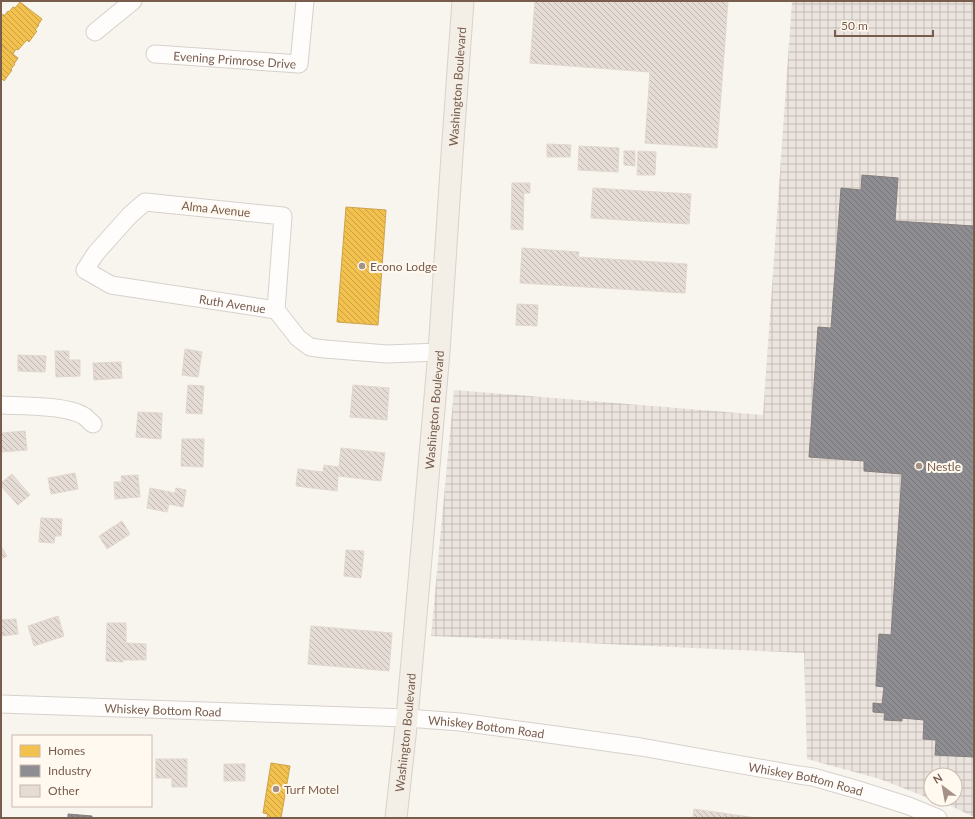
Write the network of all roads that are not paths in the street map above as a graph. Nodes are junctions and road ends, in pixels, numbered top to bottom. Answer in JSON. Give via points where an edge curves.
{"nodes":[{"id":1,"x":133,"y":1,"type":"edge"},
{"id":2,"x":305,"y":1,"type":"edge"},
{"id":3,"x":463,"y":1,"type":"edge"},
{"id":4,"x":95,"y":32,"type":"dead end"},
{"id":5,"x":155,"y":54,"type":"dead end"},
{"id":6,"x":85,"y":270,"type":"joint"},
{"id":7,"x":276,"y":310,"type":"junction"},
{"id":8,"x":439,"y":352,"type":"junction"},
{"id":9,"x":1,"y":405,"type":"edge"},
{"id":10,"x":93,"y":424,"type":"dead end"},
{"id":11,"x":1,"y":704,"type":"edge"},
{"id":12,"x":407,"y":718,"type":"junction"},
{"id":13,"x":396,"y":818,"type":"edge"},
{"id":14,"x":938,"y":818,"type":"edge"}],
"edges":[{"from":1,"to":4,"type":"street"},
{"from":2,"to":5,"type":"street","name":"Evening Primrose Drive","via":[[299,64]]},
{"from":3,"to":8,"type":"main road","name":"Washington Boulevard"},
{"from":6,"to":7,"type":"street","name":"Ruth Avenue","via":[[111,285]]},
{"from":6,"to":7,"type":"street","name":"Alma Avenue","via":[[96,253],[145,202],[283,216]]},
{"from":7,"to":8,"type":"street","name":"Ruth Avenue","via":[[298,338],[310,347],[387,354]]},
{"from":8,"to":12,"type":"main road","name":"Washington Boulevard"},
{"from":9,"to":10,"type":"street","via":[[70,410]]},
{"from":11,"to":12,"type":"street","name":"Whiskey Bottom Road"},
{"from":12,"to":13,"type":"main road","name":"Washington Boulevard"},
{"from":12,"to":14,"type":"street","name":"Whiskey Bottom Road","via":[[556,734],[813,777],[909,806]]}]}
